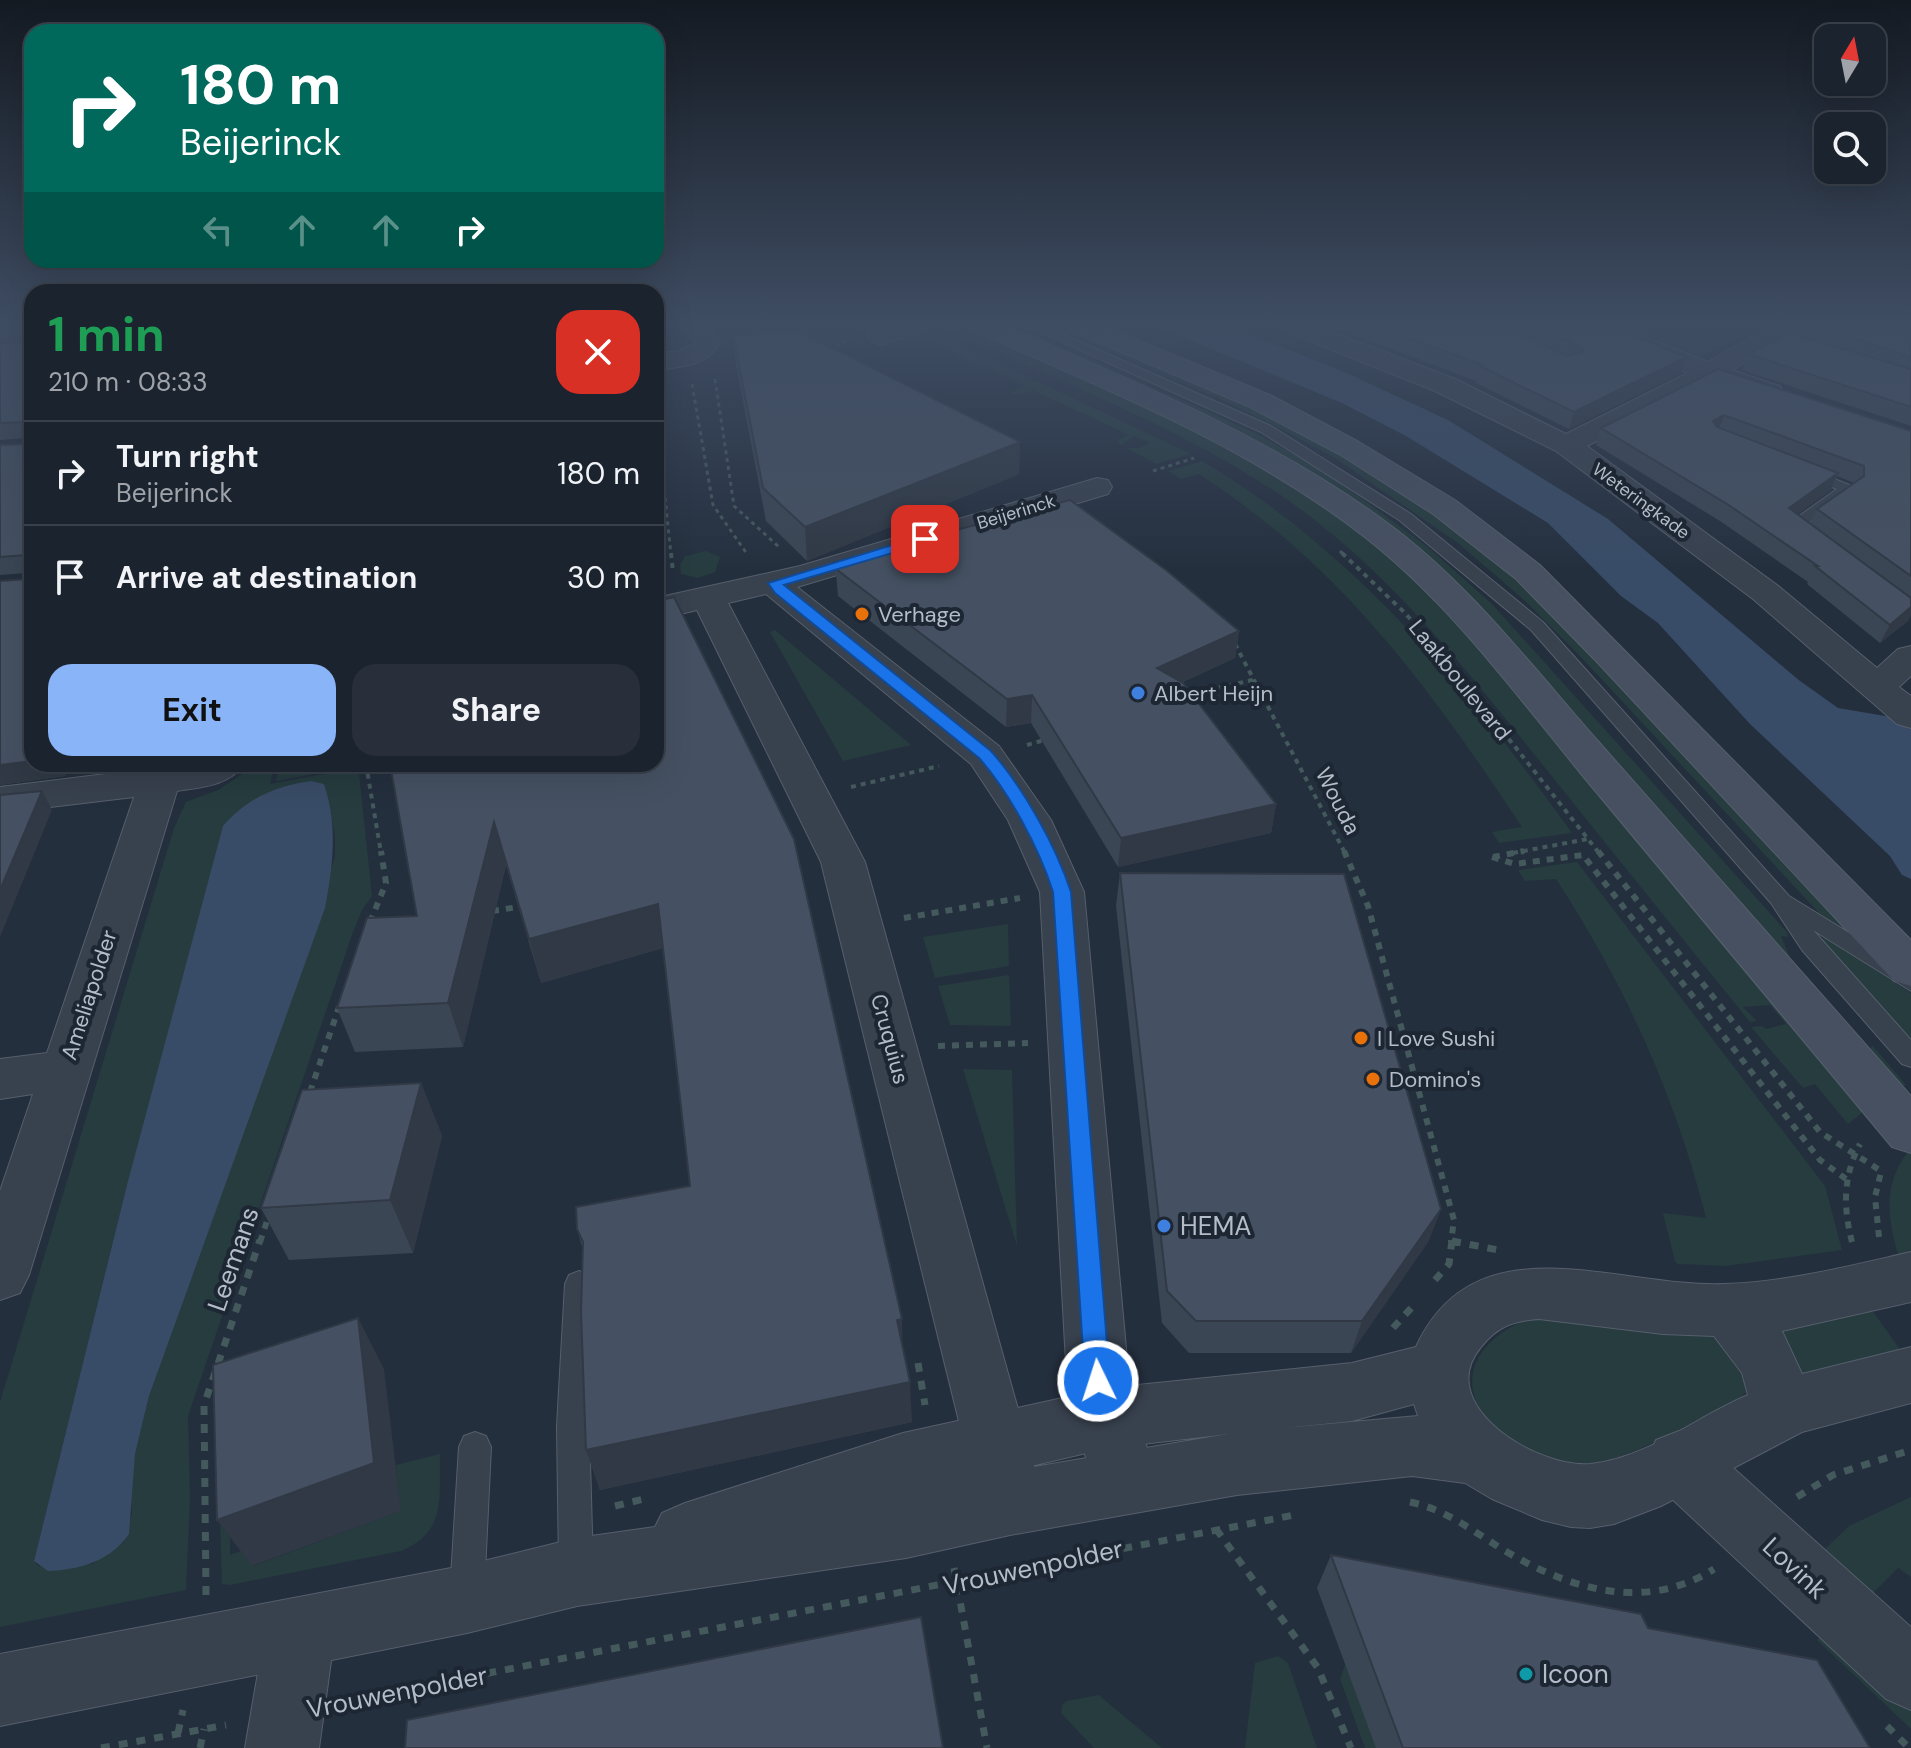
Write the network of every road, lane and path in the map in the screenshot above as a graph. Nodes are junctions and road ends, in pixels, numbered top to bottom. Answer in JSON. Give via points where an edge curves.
{"nodes":[{"id":1,"x":694,"y":407,"type":"edge"},
{"id":2,"x":1161,"y":407,"type":"edge"},
{"id":3,"x":1215,"y":407,"type":"edge"},
{"id":4,"x":1271,"y":407,"type":"edge"},
{"id":5,"x":1489,"y":407,"type":"edge"},
{"id":6,"x":1642,"y":407,"type":"edge"},
{"id":7,"x":1566,"y":445,"type":"junction"},
{"id":8,"x":1189,"y":448,"type":"dead end"},
{"id":9,"x":664,"y":451,"type":"edge"},
{"id":10,"x":1790,"y":466,"type":"edge"},
{"id":11,"x":1153,"y":471,"type":"dead end"},
{"id":12,"x":1097,"y":487,"type":"dead end"},
{"id":13,"x":1328,"y":542,"type":"dead end"},
{"id":14,"x":1817,"y":543,"type":"edge"},
{"id":15,"x":775,"y":583,"type":"junction"},
{"id":16,"x":691,"y":588,"type":"junction"},
{"id":17,"x":664,"y":604,"type":"edge"},
{"id":18,"x":1230,"y":636,"type":"edge"},
{"id":19,"x":1911,"y":657,"type":"edge"},
{"id":20,"x":1257,"y":679,"type":"junction"},
{"id":21,"x":1869,"y":681,"type":"junction"},
{"id":22,"x":1190,"y":702,"type":"edge"},
{"id":23,"x":1911,"y":716,"type":"edge"},
{"id":24,"x":1055,"y":737,"type":"edge"},
{"id":25,"x":1003,"y":750,"type":"junction"},
{"id":26,"x":212,"y":772,"type":"edge"},
{"id":27,"x":367,"y":772,"type":"edge"},
{"id":28,"x":160,"y":781,"type":"junction"},
{"id":29,"x":809,"y":797,"type":"junction"},
{"id":30,"x":0,"y":800,"type":"edge"},
{"id":31,"x":1588,"y":839,"type":"junction"},
{"id":32,"x":1354,"y":873,"type":"junction"},
{"id":33,"x":1340,"y":874,"type":"edge"},
{"id":34,"x":1062,"y":892,"type":"junction"},
{"id":35,"x":1779,"y":898,"type":"junction"},
{"id":36,"x":532,"y":905,"type":"edge"},
{"id":37,"x":486,"y":912,"type":"edge"},
{"id":38,"x":860,"y":925,"type":"junction"},
{"id":39,"x":382,"y":926,"type":"edge"},
{"id":40,"x":1911,"y":969,"type":"edge"},
{"id":41,"x":1911,"y":982,"type":"edge"},
{"id":42,"x":340,"y":1004,"type":"edge"},
{"id":43,"x":1073,"y":1042,"type":"junction"},
{"id":44,"x":892,"y":1047,"type":"junction"},
{"id":45,"x":1911,"y":1057,"type":"edge"},
{"id":46,"x":65,"y":1070,"type":"junction"},
{"id":47,"x":0,"y":1079,"type":"edge"},
{"id":48,"x":305,"y":1108,"type":"edge"},
{"id":49,"x":1902,"y":1122,"type":"edge"},
{"id":50,"x":1853,"y":1155,"type":"junction"},
{"id":51,"x":1881,"y":1171,"type":"dead end"},
{"id":52,"x":1846,"y":1179,"type":"junction"},
{"id":53,"x":270,"y":1212,"type":"edge"},
{"id":54,"x":0,"y":1275,"type":"edge"},
{"id":55,"x":1890,"y":1281,"type":"edge"},
{"id":56,"x":579,"y":1284,"type":"edge"},
{"id":57,"x":1425,"y":1292,"type":"dead end"},
{"id":58,"x":1414,"y":1304,"type":"dead end"},
{"id":59,"x":1728,"y":1310,"type":"junction"},
{"id":60,"x":1383,"y":1340,"type":"dead end"},
{"id":61,"x":915,"y":1347,"type":"dead end"},
{"id":62,"x":1437,"y":1370,"type":"junction"},
{"id":63,"x":1911,"y":1375,"type":"edge"},
{"id":64,"x":1783,"y":1410,"type":"junction"},
{"id":65,"x":928,"y":1415,"type":"dead end"},
{"id":66,"x":1108,"y":1418,"type":"junction"},
{"id":67,"x":475,"y":1447,"type":"dead end"},
{"id":68,"x":1911,"y":1450,"type":"edge"},
{"id":69,"x":1477,"y":1454,"type":"junction"},
{"id":70,"x":1679,"y":1462,"type":"junction"},
{"id":71,"x":1003,"y":1473,"type":"junction"},
{"id":72,"x":1124,"y":1482,"type":"junction"},
{"id":73,"x":659,"y":1495,"type":"dead end"},
{"id":74,"x":1399,"y":1500,"type":"dead end"},
{"id":75,"x":1302,"y":1513,"type":"dead end"},
{"id":76,"x":1757,"y":1533,"type":"junction"},
{"id":77,"x":576,"y":1546,"type":"junction"},
{"id":78,"x":1236,"y":1557,"type":"dead end"},
{"id":79,"x":467,"y":1599,"type":"junction"},
{"id":80,"x":961,"y":1611,"type":"dead end"},
{"id":81,"x":300,"y":1632,"type":"junction"},
{"id":82,"x":196,"y":1652,"type":"junction"},
{"id":83,"x":1911,"y":1674,"type":"edge"},
{"id":84,"x":0,"y":1690,"type":"edge"},
{"id":85,"x":204,"y":1729,"type":"junction"},
{"id":86,"x":285,"y":1730,"type":"edge"},
{"id":87,"x":178,"y":1733,"type":"junction"},
{"id":88,"x":101,"y":1748,"type":"edge"},
{"id":89,"x":200,"y":1748,"type":"edge"},
{"id":90,"x":987,"y":1748,"type":"edge"},
{"id":91,"x":1351,"y":1748,"type":"edge"}],
"edges":[{"from":1,"to":15,"type":"path","via":[[713,505],[744,551]]},
{"from":2,"to":49,"type":"main road","name":"Laakboulevard","via":[[1235,440],[1376,530],[1441,588]]},
{"from":3,"to":35,"type":"lane","via":[[1266,429],[1405,517],[1537,626]]},
{"from":4,"to":40,"type":"main road","via":[[1444,507],[1528,572]]},
{"from":5,"to":7,"type":"street","name":"Weteringkade"},
{"from":6,"to":7,"type":"street"},
{"from":7,"to":21,"type":"street","name":"Weteringkade","via":[[1765,592]]},
{"from":8,"to":11,"type":"path","via":[[1203,455]]},
{"from":9,"to":16,"type":"path"},
{"from":10,"to":14,"type":"lane","via":[[1849,488],[1793,526]]},
{"from":12,"to":15,"type":"street","name":"Beijerinck"},
{"from":13,"to":31,"type":"path","name":"Laakboulevard","via":[[1405,613]]},
{"from":15,"to":16,"type":"street","name":"Beijerinck"},
{"from":15,"to":25,"type":"street"},
{"from":16,"to":17,"type":"street","name":"Beijerinck"},
{"from":16,"to":29,"type":"street","name":"Cruquius"},
{"from":18,"to":20,"type":"path","name":"Wouda"},
{"from":19,"to":21,"type":"street","via":[[1886,679]]},
{"from":20,"to":22,"type":"path","via":[[1213,689]]},
{"from":20,"to":32,"type":"path","name":"Wouda"},
{"from":21,"to":23,"type":"street","name":"Weteringkade"},
{"from":24,"to":25,"type":"path"},
{"from":25,"to":29,"type":"path"},
{"from":25,"to":34,"type":"street","via":[[999,771],[1053,865]]},
{"from":26,"to":28,"type":"street"},
{"from":27,"to":39,"type":"path","via":[[386,883],[368,928]]},
{"from":28,"to":30,"type":"street"},
{"from":28,"to":46,"type":"street","name":"Ameliapolder"},
{"from":29,"to":38,"type":"street","name":"Cruquius","via":[[843,862]]},
{"from":31,"to":50,"type":"path","name":"Laakboulevard","via":[[1820,1132]]},
{"from":31,"to":52,"type":"path","via":[[1492,857],[1515,864],[1583,855],[1820,1160]]},
{"from":32,"to":33,"type":"path"},
{"from":32,"to":57,"type":"path","name":"Wouda","via":[[1368,906],[1454,1220],[1449,1264]]},
{"from":34,"to":38,"type":"path"},
{"from":34,"to":43,"type":"street"},
{"from":35,"to":41,"type":"lane"},
{"from":35,"to":45,"type":"lane","via":[[1810,944]]},
{"from":36,"to":37,"type":"path"},
{"from":38,"to":44,"type":"street","name":"Cruquius"},
{"from":42,"to":48,"type":"path"},
{"from":43,"to":44,"type":"path"},
{"from":43,"to":66,"type":"street","via":[[1098,1381]]},
{"from":44,"to":71,"type":"street","name":"Cruquius"},
{"from":46,"to":47,"type":"street"},
{"from":46,"to":54,"type":"street","name":"Ameliapolder"},
{"from":49,"to":50,"type":"path","via":[[1870,1130]]},
{"from":50,"to":51,"type":"path","name":"Laakboulevard"},
{"from":50,"to":52,"type":"path"},
{"from":52,"to":55,"type":"path","via":[[1847,1221],[1855,1252]]},
{"from":53,"to":82,"type":"path","name":"Leemans","via":[[204,1405],[207,1590]]},
{"from":55,"to":59,"type":"street"},
{"from":56,"to":77,"type":"lane","via":[[573,1426]]},
{"from":58,"to":60,"type":"path"},
{"from":59,"to":62,"type":"street","via":[[1527,1292],[1491,1302],[1464,1320]]},
{"from":59,"to":64,"type":"street","via":[[1764,1352]]},
{"from":61,"to":65,"type":"path"},
{"from":62,"to":66,"type":"street","via":[[1352,1392]]},
{"from":62,"to":69,"type":"street","via":[[1442,1402]]},
{"from":63,"to":64,"type":"street"},
{"from":64,"to":70,"type":"street"},
{"from":66,"to":71,"type":"street"},
{"from":66,"to":72,"type":"street"},
{"from":67,"to":79,"type":"lane"},
{"from":68,"to":76,"type":"path","via":[[1833,1475],[1804,1491]]},
{"from":69,"to":70,"type":"street","via":[[1546,1490],[1587,1496],[1625,1490]]},
{"from":69,"to":72,"type":"street","via":[[1412,1446]]},
{"from":70,"to":76,"type":"street","name":"Lovink"},
{"from":71,"to":72,"type":"street"},
{"from":71,"to":77,"type":"street","via":[[906,1525]]},
{"from":73,"to":77,"type":"path"},
{"from":74,"to":76,"type":"path","via":[[1457,1518],[1555,1576],[1638,1593],[1683,1587],[1706,1576]]},
{"from":75,"to":86,"type":"path","name":"Vrouwenpolder"},
{"from":76,"to":83,"type":"street","name":"Lovink"},
{"from":77,"to":79,"type":"street"},
{"from":78,"to":91,"type":"path","via":[[1318,1668]]},
{"from":79,"to":81,"type":"street"},
{"from":80,"to":90,"type":"path"},
{"from":81,"to":82,"type":"street"},
{"from":81,"to":86,"type":"street"},
{"from":82,"to":84,"type":"street"},
{"from":82,"to":87,"type":"path","name":"Leemans"},
{"from":85,"to":86,"type":"path","name":"Vrouwenpolder"},
{"from":85,"to":87,"type":"path","name":"Vrouwenpolder"},
{"from":85,"to":89,"type":"path"},
{"from":87,"to":88,"type":"path","name":"Vrouwenpolder"}]}
